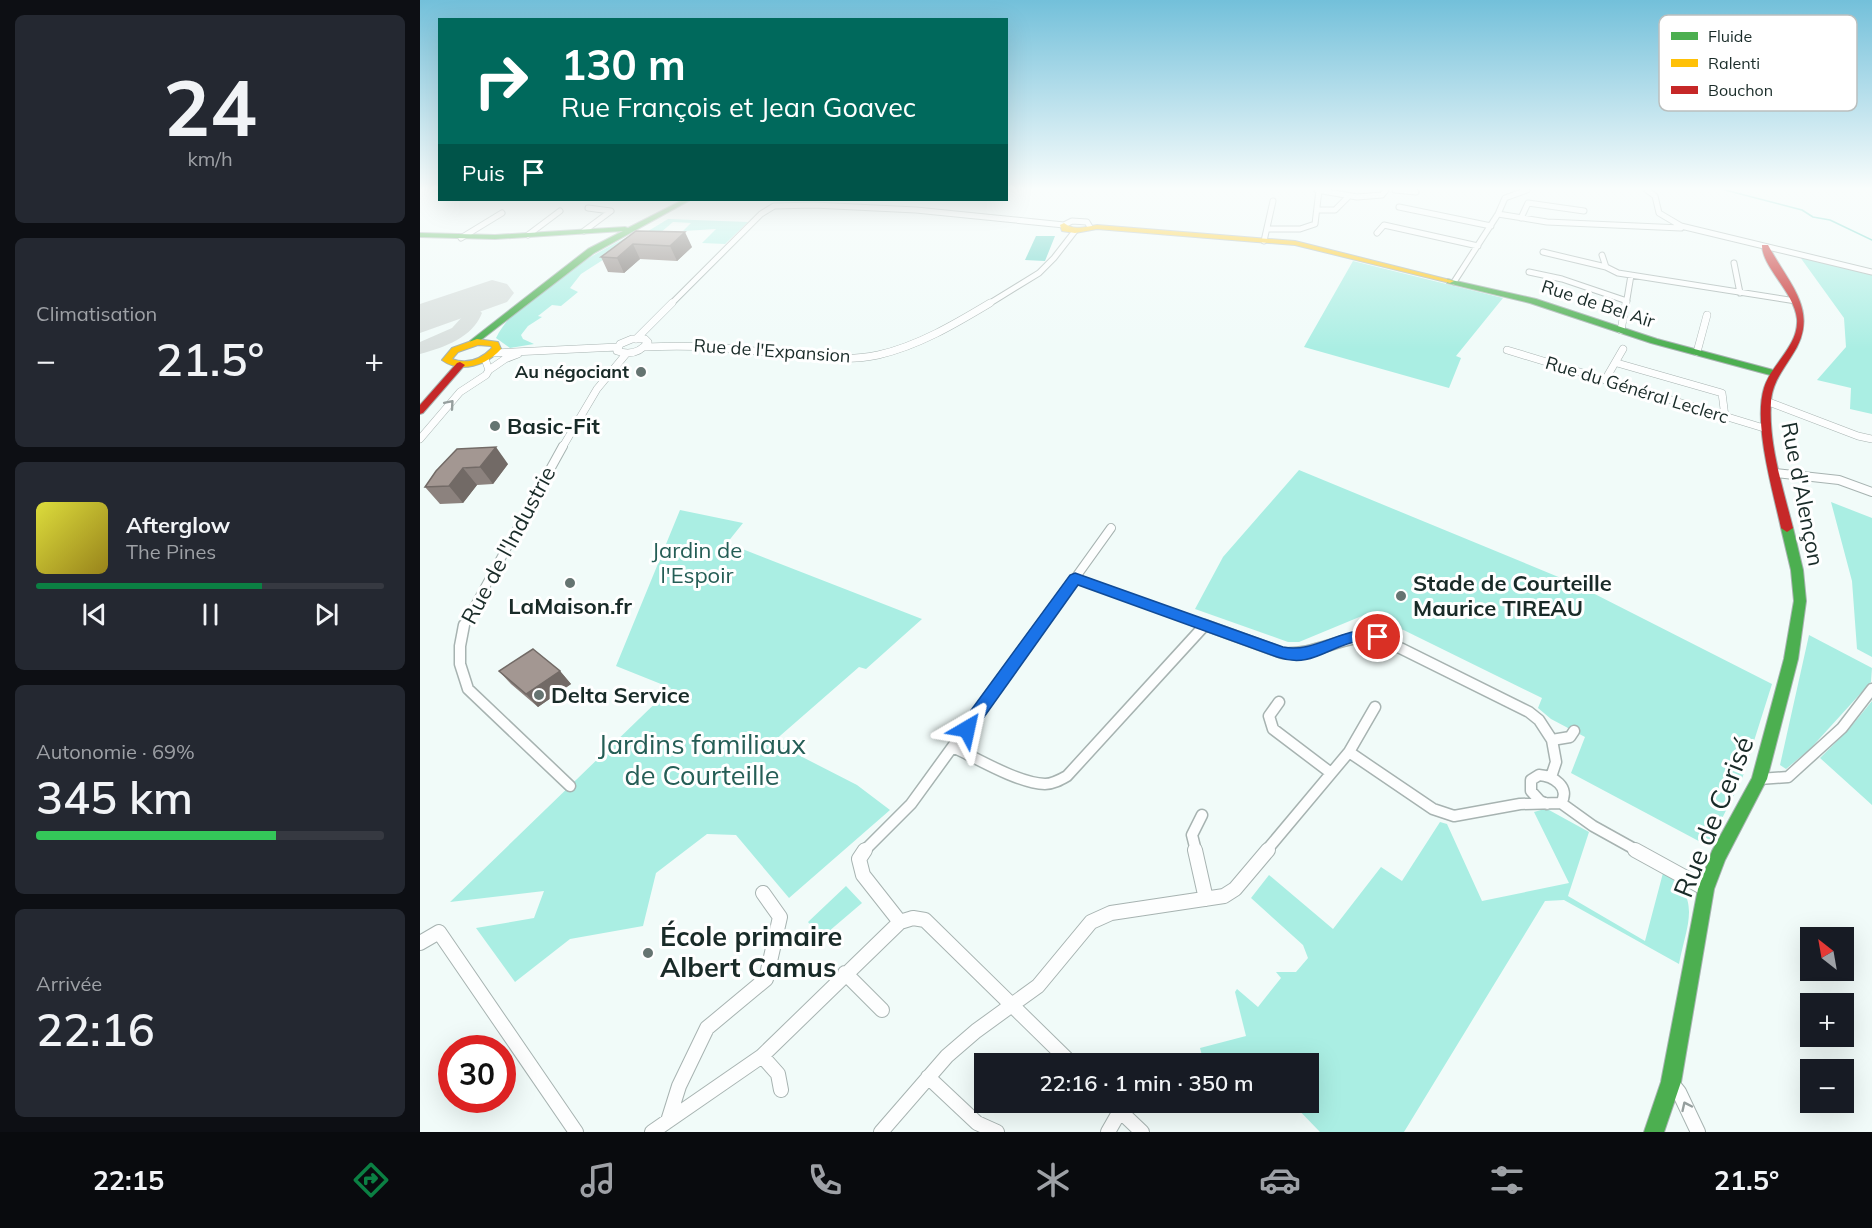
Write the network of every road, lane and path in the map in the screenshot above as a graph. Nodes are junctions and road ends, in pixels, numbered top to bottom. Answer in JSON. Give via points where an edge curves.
{"nodes":[{"id":1,"x":609,"y":243,"type":"edge"},
{"id":2,"x":732,"y":243,"type":"edge"},
{"id":3,"x":1063,"y":243,"type":"edge"},
{"id":4,"x":1294,"y":243,"type":"edge"},
{"id":5,"x":1464,"y":243,"type":"edge"},
{"id":6,"x":1480,"y":243,"type":"edge"},
{"id":7,"x":1749,"y":243,"type":"edge"},
{"id":8,"x":1478,"y":246,"type":"junction"},
{"id":9,"x":1765,"y":247,"type":"junction"},
{"id":10,"x":1543,"y":252,"type":"dead end"},
{"id":11,"x":1602,"y":255,"type":"dead end"},
{"id":12,"x":1734,"y":263,"type":"dead end"},
{"id":13,"x":1606,"y":267,"type":"junction"},
{"id":14,"x":1528,"y":272,"type":"dead end"},
{"id":15,"x":1872,"y":272,"type":"edge"},
{"id":16,"x":1631,"y":275,"type":"junction"},
{"id":17,"x":1454,"y":282,"type":"junction"},
{"id":18,"x":1740,"y":293,"type":"junction"},
{"id":19,"x":1627,"y":301,"type":"junction"},
{"id":20,"x":1796,"y":301,"type":"junction"},
{"id":21,"x":522,"y":302,"type":"junction"},
{"id":22,"x":1707,"y":315,"type":"dead end"},
{"id":23,"x":1621,"y":330,"type":"junction"},
{"id":24,"x":636,"y":339,"type":"junction"},
{"id":25,"x":473,"y":343,"type":"junction"},
{"id":26,"x":646,"y":344,"type":"junction"},
{"id":27,"x":618,"y":347,"type":"junction"},
{"id":28,"x":1623,"y":349,"type":"dead end"},
{"id":29,"x":533,"y":350,"type":"junction"},
{"id":30,"x":1507,"y":350,"type":"dead end"},
{"id":31,"x":1697,"y":352,"type":"junction"},
{"id":32,"x":626,"y":354,"type":"junction"},
{"id":33,"x":489,"y":360,"type":"junction"},
{"id":34,"x":1617,"y":363,"type":"junction"},
{"id":35,"x":460,"y":365,"type":"junction"},
{"id":36,"x":1774,"y":373,"type":"junction"},
{"id":37,"x":1605,"y":380,"type":"junction"},
{"id":38,"x":1766,"y":400,"type":"junction"},
{"id":39,"x":420,"y":411,"type":"edge"},
{"id":40,"x":1725,"y":417,"type":"junction"},
{"id":41,"x":1767,"y":429,"type":"junction"},
{"id":42,"x":420,"y":439,"type":"edge"},
{"id":43,"x":1872,"y":439,"type":"edge"},
{"id":44,"x":1775,"y":473,"type":"junction"},
{"id":45,"x":1872,"y":492,"type":"edge"},
{"id":46,"x":1112,"y":528,"type":"dead end"},
{"id":47,"x":1075,"y":578,"type":"junction"},
{"id":48,"x":1204,"y":625,"type":"junction"},
{"id":49,"x":1796,"y":626,"type":"joint"},
{"id":50,"x":1872,"y":689,"type":"edge"},
{"id":51,"x":1279,"y":702,"type":"dead end"},
{"id":52,"x":1375,"y":707,"type":"dead end"},
{"id":53,"x":1574,"y":731,"type":"dead end"},
{"id":54,"x":1552,"y":740,"type":"junction"},
{"id":55,"x":953,"y":747,"type":"junction"},
{"id":56,"x":1349,"y":752,"type":"junction"},
{"id":57,"x":1331,"y":773,"type":"junction"},
{"id":58,"x":1551,"y":777,"type":"junction"},
{"id":59,"x":1760,"y":779,"type":"junction"},
{"id":60,"x":570,"y":786,"type":"dead end"},
{"id":61,"x":1531,"y":791,"type":"junction"},
{"id":62,"x":1561,"y":803,"type":"junction"},
{"id":63,"x":1521,"y":804,"type":"junction"},
{"id":64,"x":1547,"y":804,"type":"junction"},
{"id":65,"x":1202,"y":815,"type":"dead end"},
{"id":66,"x":1706,"y":889,"type":"junction"},
{"id":67,"x":762,"y":893,"type":"dead end"},
{"id":68,"x":1206,"y":899,"type":"junction"},
{"id":69,"x":907,"y":920,"type":"junction"},
{"id":70,"x":420,"y":942,"type":"edge"},
{"id":71,"x":846,"y":973,"type":"junction"},
{"id":72,"x":1011,"y":1004,"type":"junction"},
{"id":73,"x":882,"y":1010,"type":"dead end"},
{"id":74,"x":1061,"y":1053,"type":"edge"},
{"id":75,"x":762,"y":1056,"type":"junction"},
{"id":76,"x":928,"y":1077,"type":"junction"},
{"id":77,"x":1671,"y":1082,"type":"junction"},
{"id":78,"x":781,"y":1090,"type":"dead end"},
{"id":79,"x":1114,"y":1113,"type":"edge"},
{"id":80,"x":1122,"y":1113,"type":"edge"},
{"id":81,"x":668,"y":1121,"type":"junction"},
{"id":82,"x":576,"y":1132,"type":"edge"},
{"id":83,"x":652,"y":1132,"type":"edge"},
{"id":84,"x":881,"y":1132,"type":"edge"},
{"id":85,"x":997,"y":1132,"type":"edge"},
{"id":86,"x":1108,"y":1132,"type":"edge"},
{"id":87,"x":1142,"y":1132,"type":"edge"},
{"id":88,"x":1654,"y":1132,"type":"edge"},
{"id":89,"x":1698,"y":1132,"type":"edge"}],
"edges":[{"from":1,"to":21,"type":"street"},
{"from":2,"to":24,"type":"street"},
{"from":3,"to":26,"type":"street","name":"Rue de l'Expansion","via":[[1056,256],[1036,275],[936,334],[880,355],[839,358],[749,348]]},
{"from":4,"to":17,"type":"street","name":"Rue de Bel Air"},
{"from":5,"to":8,"type":"street"},
{"from":6,"to":8,"type":"street"},
{"from":7,"to":9,"type":"street"},
{"from":8,"to":17,"type":"street"},
{"from":9,"to":15,"type":"street"},
{"from":9,"to":20,"type":"street"},
{"from":10,"to":13,"type":"street"},
{"from":11,"to":13,"type":"street"},
{"from":12,"to":18,"type":"street"},
{"from":13,"to":16,"type":"street"},
{"from":14,"to":19,"type":"street"},
{"from":16,"to":18,"type":"street"},
{"from":16,"to":19,"type":"street"},
{"from":17,"to":23,"type":"street","name":"Rue de Bel Air","via":[[1533,301]]},
{"from":18,"to":20,"type":"street"},
{"from":19,"to":23,"type":"street"},
{"from":20,"to":36,"type":"street","via":[[1800,334],[1793,350]]},
{"from":21,"to":25,"type":"street"},
{"from":21,"to":33,"type":"street","via":[[496,330]]},
{"from":22,"to":31,"type":"street"},
{"from":23,"to":31,"type":"street","name":"Rue de Bel Air"},
{"from":24,"to":26,"type":"street"},
{"from":24,"to":27,"type":"street"},
{"from":25,"to":33,"type":"street"},
{"from":25,"to":35,"type":"street","via":[[447,357],[449,363]]},
{"from":26,"to":32,"type":"street"},
{"from":27,"to":29,"type":"street"},
{"from":27,"to":32,"type":"street","via":[[619,352]]},
{"from":28,"to":34,"type":"street"},
{"from":29,"to":33,"type":"street"},
{"from":29,"to":33,"type":"street"},
{"from":30,"to":37,"type":"street","name":"Rue du Général Leclerc"},
{"from":31,"to":36,"type":"street","name":"Rue de Bel Air"},
{"from":32,"to":60,"type":"street","name":"Rue de l'Industrie","via":[[577,420],[462,630],[460,664],[468,689]]},
{"from":33,"to":35,"type":"street"},
{"from":42,"to":33,"type":"street","one_way":true},
{"from":34,"to":37,"type":"street"},
{"from":34,"to":40,"type":"street","via":[[1722,393]]},
{"from":35,"to":39,"type":"street"},
{"from":36,"to":38,"type":"street","name":"Rue d'Alençon"},
{"from":37,"to":40,"type":"street","name":"Rue du Général Leclerc"},
{"from":38,"to":41,"type":"street","name":"Rue d'Alençon"},
{"from":38,"to":43,"type":"street"},
{"from":40,"to":41,"type":"street","name":"Rue du Général Leclerc"},
{"from":41,"to":44,"type":"street","name":"Rue d'Alençon"},
{"from":44,"to":45,"type":"street","via":[[1839,480]]},
{"from":44,"to":49,"type":"street","name":"Rue d'Alençon","via":[[1797,570],[1800,601]]},
{"from":46,"to":47,"type":"street"},
{"from":47,"to":48,"type":"street"},
{"from":47,"to":55,"type":"street"},
{"from":48,"to":54,"type":"street","via":[[1296,656],[1359,635],[1378,637],[1529,712]]},
{"from":48,"to":55,"type":"street","via":[[1067,776],[1056,783],[1029,780]]},
{"from":49,"to":59,"type":"street","name":"Rue de Cerisé"},
{"from":50,"to":59,"type":"street","via":[[1842,728],[1788,777]]},
{"from":51,"to":57,"type":"street","via":[[1269,716],[1273,729]]},
{"from":52,"to":56,"type":"street"},
{"from":53,"to":54,"type":"street","via":[[1570,737]]},
{"from":54,"to":58,"type":"street","via":[[1556,762]]},
{"from":55,"to":69,"type":"street","via":[[911,804],[865,849],[859,860],[863,875]]},
{"from":56,"to":57,"type":"street"},
{"from":56,"to":63,"type":"street","via":[[1444,814],[1454,816]]},
{"from":57,"to":68,"type":"street","via":[[1235,889],[1224,896]]},
{"from":58,"to":61,"type":"street","via":[[1534,777]]},
{"from":58,"to":62,"type":"street","via":[[1565,792]]},
{"from":59,"to":66,"type":"street","name":"Rue de Cerisé","via":[[1718,857]]},
{"from":61,"to":63,"type":"street"},
{"from":61,"to":64,"type":"street"},
{"from":62,"to":64,"type":"street"},
{"from":62,"to":66,"type":"street","via":[[1593,826]]},
{"from":63,"to":64,"type":"street"},
{"from":65,"to":68,"type":"street","via":[[1192,835]]},
{"from":66,"to":77,"type":"street","name":"Rue de Cerisé"},
{"from":67,"to":81,"type":"street","via":[[780,917],[766,979],[707,1028]]},
{"from":68,"to":72,"type":"street","via":[[1111,913],[1091,922],[1038,986]]},
{"from":69,"to":71,"type":"street"},
{"from":69,"to":72,"type":"street","via":[[925,920]]},
{"from":70,"to":82,"type":"street","via":[[439,932]]},
{"from":71,"to":73,"type":"street"},
{"from":71,"to":75,"type":"street"},
{"from":72,"to":74,"type":"street"},
{"from":72,"to":76,"type":"street","via":[[955,1049]]},
{"from":75,"to":78,"type":"street","via":[[778,1074]]},
{"from":75,"to":81,"type":"street"},
{"from":76,"to":84,"type":"street"},
{"from":76,"to":85,"type":"street","via":[[976,1124]]},
{"from":77,"to":88,"type":"street","name":"Rue de Cerisé"},
{"from":89,"to":77,"type":"street","one_way":true},
{"from":79,"to":86,"type":"street"},
{"from":80,"to":87,"type":"street"},
{"from":81,"to":83,"type":"street"}]}
